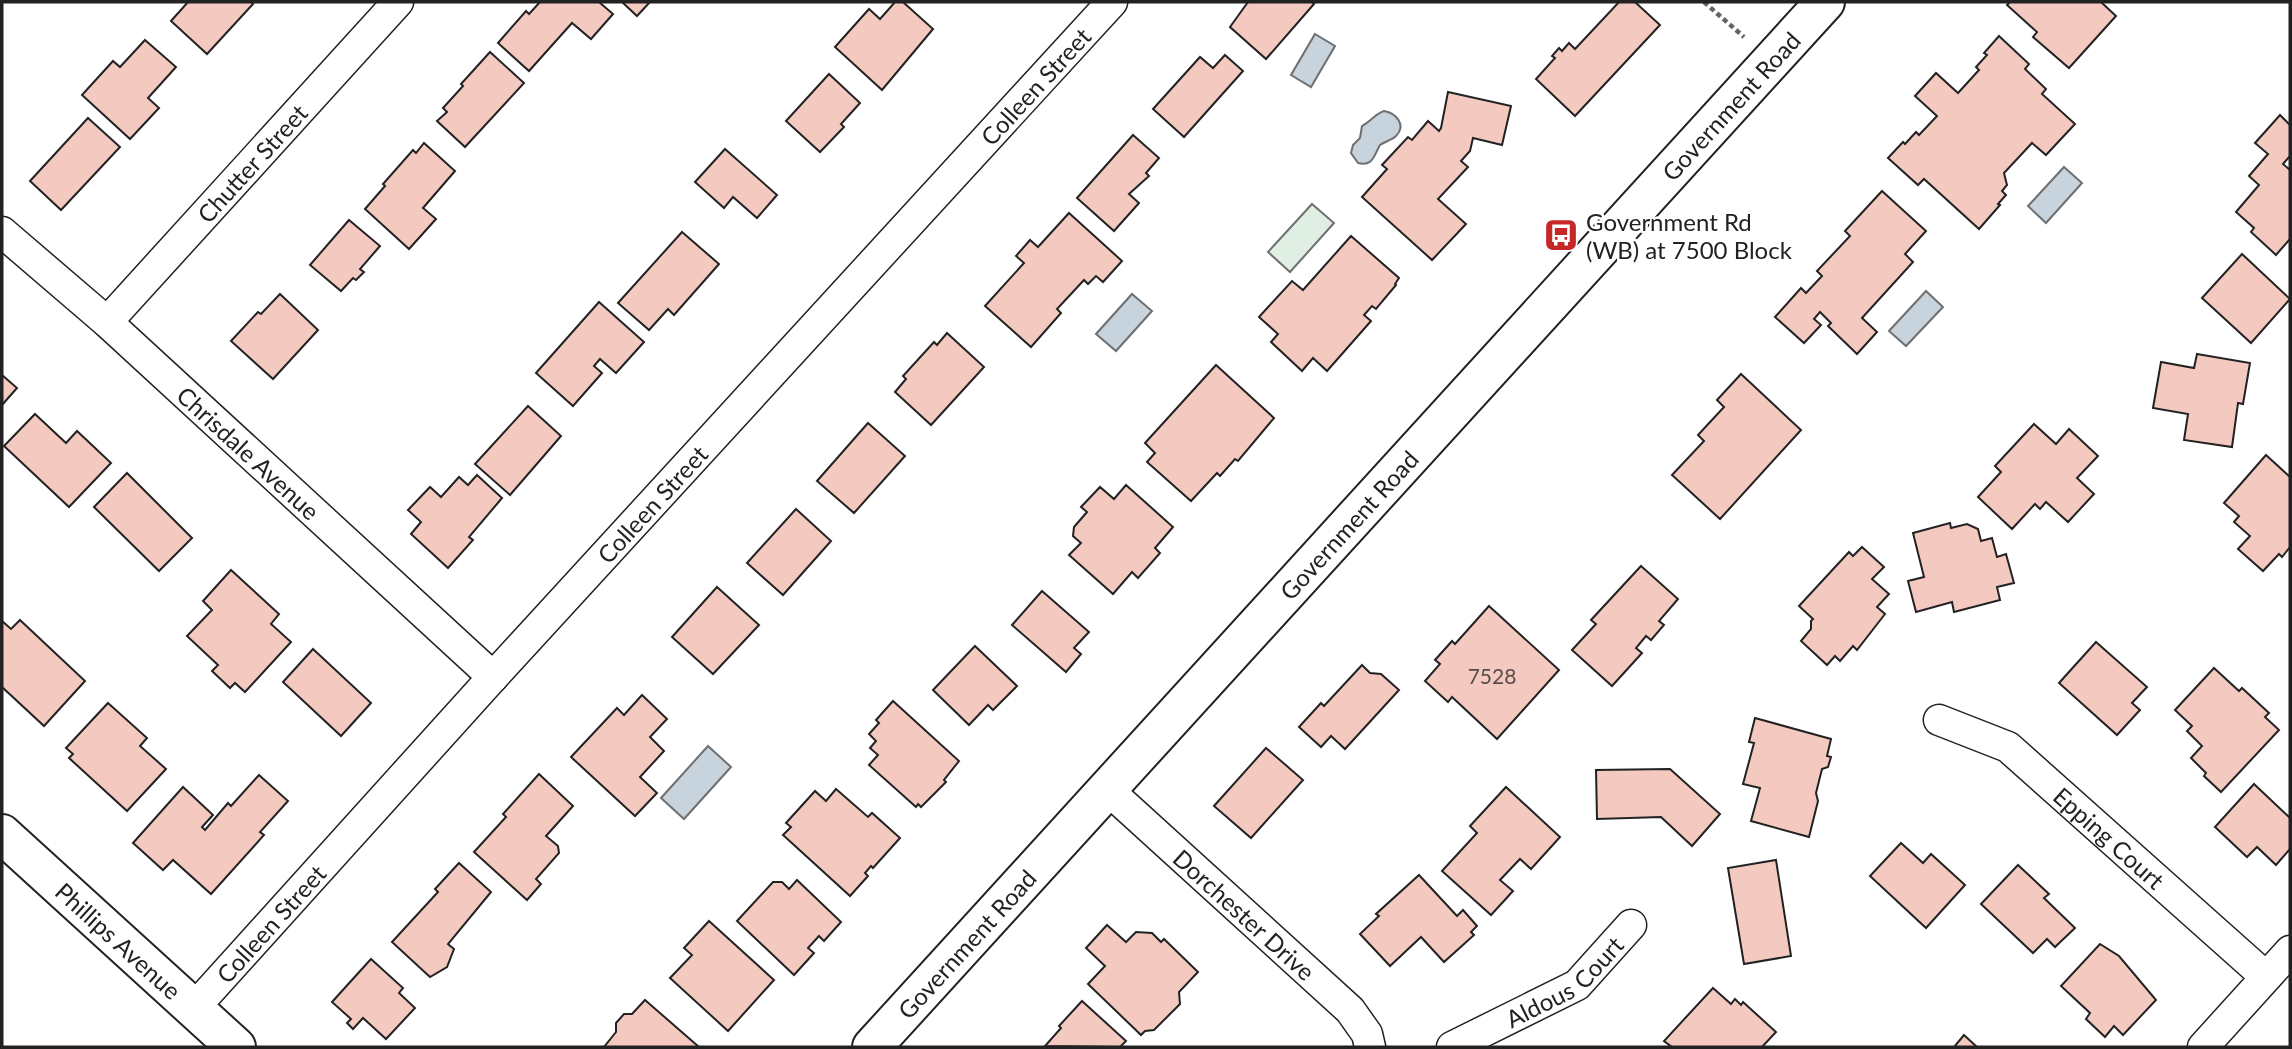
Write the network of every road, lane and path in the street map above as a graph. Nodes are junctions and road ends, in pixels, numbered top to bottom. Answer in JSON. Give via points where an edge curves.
{"nodes":[{"id":1,"x":398,"y":2,"type":"edge"},
{"id":2,"x":1112,"y":2,"type":"edge"},
{"id":3,"x":1704,"y":2,"type":"edge"},
{"id":4,"x":1825,"y":2,"type":"edge"},
{"id":5,"x":1771,"y":61,"type":"junction"},
{"id":6,"x":2,"y":232,"type":"edge"},
{"id":7,"x":107,"y":322,"type":"junction"},
{"id":8,"x":493,"y":677,"type":"junction"},
{"id":9,"x":1939,"y":720,"type":"dead end"},
{"id":10,"x":1107,"y":789,"type":"junction"},
{"id":11,"x":2,"y":834,"type":"edge"},
{"id":12,"x":1630,"y":925,"type":"dead end"},
{"id":13,"x":2290,"y":951,"type":"edge"},
{"id":14,"x":2266,"y":977,"type":"junction"},
{"id":15,"x":194,"y":1008,"type":"junction"},
{"id":16,"x":236,"y":1047,"type":"edge"},
{"id":17,"x":872,"y":1047,"type":"edge"},
{"id":18,"x":1370,"y":1047,"type":"edge"},
{"id":19,"x":1452,"y":1047,"type":"edge"},
{"id":20,"x":2203,"y":1047,"type":"edge"}],
"edges":[{"from":1,"to":7,"type":"street","name":"Chutter Street"},
{"from":2,"to":8,"type":"street","name":"Colleen Street"},
{"from":3,"to":5,"type":"path"},
{"from":4,"to":5,"type":"street","name":"Government Road"},
{"from":5,"to":10,"type":"street","name":"Government Road"},
{"from":6,"to":7,"type":"street","name":"Chrisdale Avenue"},
{"from":7,"to":8,"type":"street","name":"Chrisdale Avenue"},
{"from":8,"to":15,"type":"street","name":"Colleen Street"},
{"from":9,"to":14,"type":"street","name":"Epping Court","via":[[2008,747]]},
{"from":10,"to":17,"type":"street","name":"Government Road"},
{"from":10,"to":18,"type":"street","name":"Dorchester Drive","via":[[1350,1010],[1367,1034]]},
{"from":11,"to":15,"type":"street","name":"Phillips Avenue"},
{"from":12,"to":19,"type":"street","name":"Aldous Court","via":[[1577,985]]},
{"from":13,"to":14,"type":"street"},
{"from":14,"to":20,"type":"street"},
{"from":15,"to":16,"type":"street","name":"Phillips Avenue"}]}
